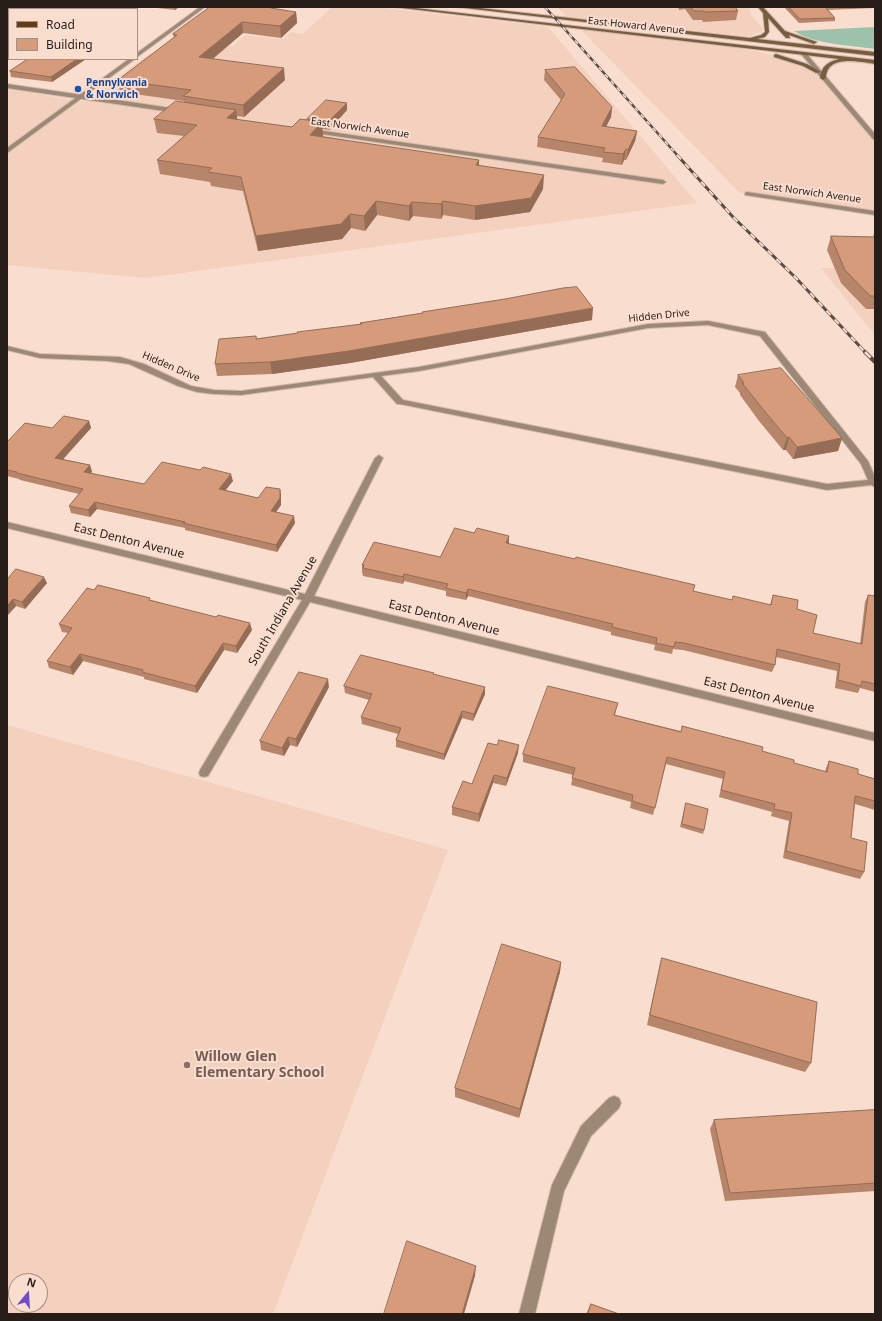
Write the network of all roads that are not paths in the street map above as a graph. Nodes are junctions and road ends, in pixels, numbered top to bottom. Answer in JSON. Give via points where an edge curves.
{"nodes":[{"id":1,"x":203,"y":7,"type":"edge"},
{"id":2,"x":395,"y":7,"type":"edge"},
{"id":3,"x":458,"y":7,"type":"edge"},
{"id":4,"x":760,"y":7,"type":"edge"},
{"id":5,"x":765,"y":12,"type":"junction"},
{"id":6,"x":784,"y":32,"type":"junction"},
{"id":7,"x":748,"y":39,"type":"junction"},
{"id":8,"x":718,"y":44,"type":"junction"},
{"id":9,"x":795,"y":45,"type":"junction"},
{"id":10,"x":875,"y":53,"type":"edge"},
{"id":11,"x":138,"y":54,"type":"edge"},
{"id":12,"x":802,"y":54,"type":"junction"},
{"id":13,"x":849,"y":59,"type":"junction"},
{"id":14,"x":131,"y":60,"type":"edge"},
{"id":15,"x":875,"y":62,"type":"edge"},
{"id":16,"x":818,"y":72,"type":"junction"},
{"id":17,"x":823,"y":78,"type":"junction"},
{"id":18,"x":7,"y":86,"type":"edge"},
{"id":19,"x":79,"y":97,"type":"junction"},
{"id":20,"x":188,"y":113,"type":"edge"},
{"id":21,"x":307,"y":130,"type":"edge"},
{"id":22,"x":875,"y":138,"type":"edge"},
{"id":23,"x":7,"y":151,"type":"edge"},
{"id":24,"x":663,"y":182,"type":"dead end"},
{"id":25,"x":747,"y":194,"type":"dead end"},
{"id":26,"x":875,"y":212,"type":"edge"},
{"id":27,"x":7,"y":348,"type":"edge"},
{"id":28,"x":375,"y":375,"type":"junction"},
{"id":29,"x":379,"y":458,"type":"dead end"},
{"id":30,"x":874,"y":483,"type":"edge"},
{"id":31,"x":7,"y":524,"type":"edge"},
{"id":32,"x":308,"y":598,"type":"junction"},
{"id":33,"x":875,"y":737,"type":"edge"},
{"id":34,"x":204,"y":773,"type":"dead end"},
{"id":35,"x":614,"y":1103,"type":"dead end"},
{"id":36,"x":527,"y":1314,"type":"edge"}],
"edges":[{"from":1,"to":11,"type":"street"},
{"from":2,"to":8,"type":"main road","name":"East Howard Avenue"},
{"from":3,"to":7,"type":"main road","name":"East Howard Avenue"},
{"from":4,"to":5,"type":"main road"},
{"from":5,"to":6,"type":"main road"},
{"from":5,"to":7,"type":"main road","via":[[767,32],[758,38]]},
{"from":6,"to":9,"type":"main road"},
{"from":6,"to":10,"type":"main road","via":[[819,43]]},
{"from":7,"to":9,"type":"main road","name":"East Howard Avenue"},
{"from":8,"to":12,"type":"main road","name":"East Howard Avenue"},
{"from":8,"to":16,"type":"main road","via":[[788,58]]},
{"from":9,"to":10,"type":"main road","name":"East Howard Avenue"},
{"from":9,"to":12,"type":"main road"},
{"from":12,"to":13,"type":"main road","name":"East Howard Avenue"},
{"from":12,"to":16,"type":"street"},
{"from":13,"to":15,"type":"main road","name":"East Howard Avenue"},
{"from":13,"to":17,"type":"main road","via":[[832,62],[823,70]]},
{"from":14,"to":19,"type":"street"},
{"from":16,"to":17,"type":"street"},
{"from":17,"to":22,"type":"street"},
{"from":18,"to":19,"type":"street"},
{"from":19,"to":20,"type":"street"},
{"from":19,"to":23,"type":"street"},
{"from":21,"to":24,"type":"street","name":"East Norwich Avenue"},
{"from":25,"to":26,"type":"street","name":"East Norwich Avenue"},
{"from":27,"to":28,"type":"street","name":"Hidden Drive","via":[[39,356],[130,362],[149,368],[194,390],[216,393],[241,393]]},
{"from":28,"to":30,"type":"street","name":"Hidden Drive","via":[[400,402],[827,487]]},
{"from":28,"to":30,"type":"street","name":"Hidden Drive","via":[[648,326],[708,323],[762,334],[865,463]]},
{"from":29,"to":32,"type":"street","name":"South Indiana Avenue"},
{"from":31,"to":32,"type":"street","name":"East Denton Avenue"},
{"from":32,"to":33,"type":"street","name":"East Denton Avenue"},
{"from":32,"to":34,"type":"street","name":"South Indiana Avenue"},
{"from":35,"to":36,"type":"street","via":[[586,1131],[558,1190]]}]}
